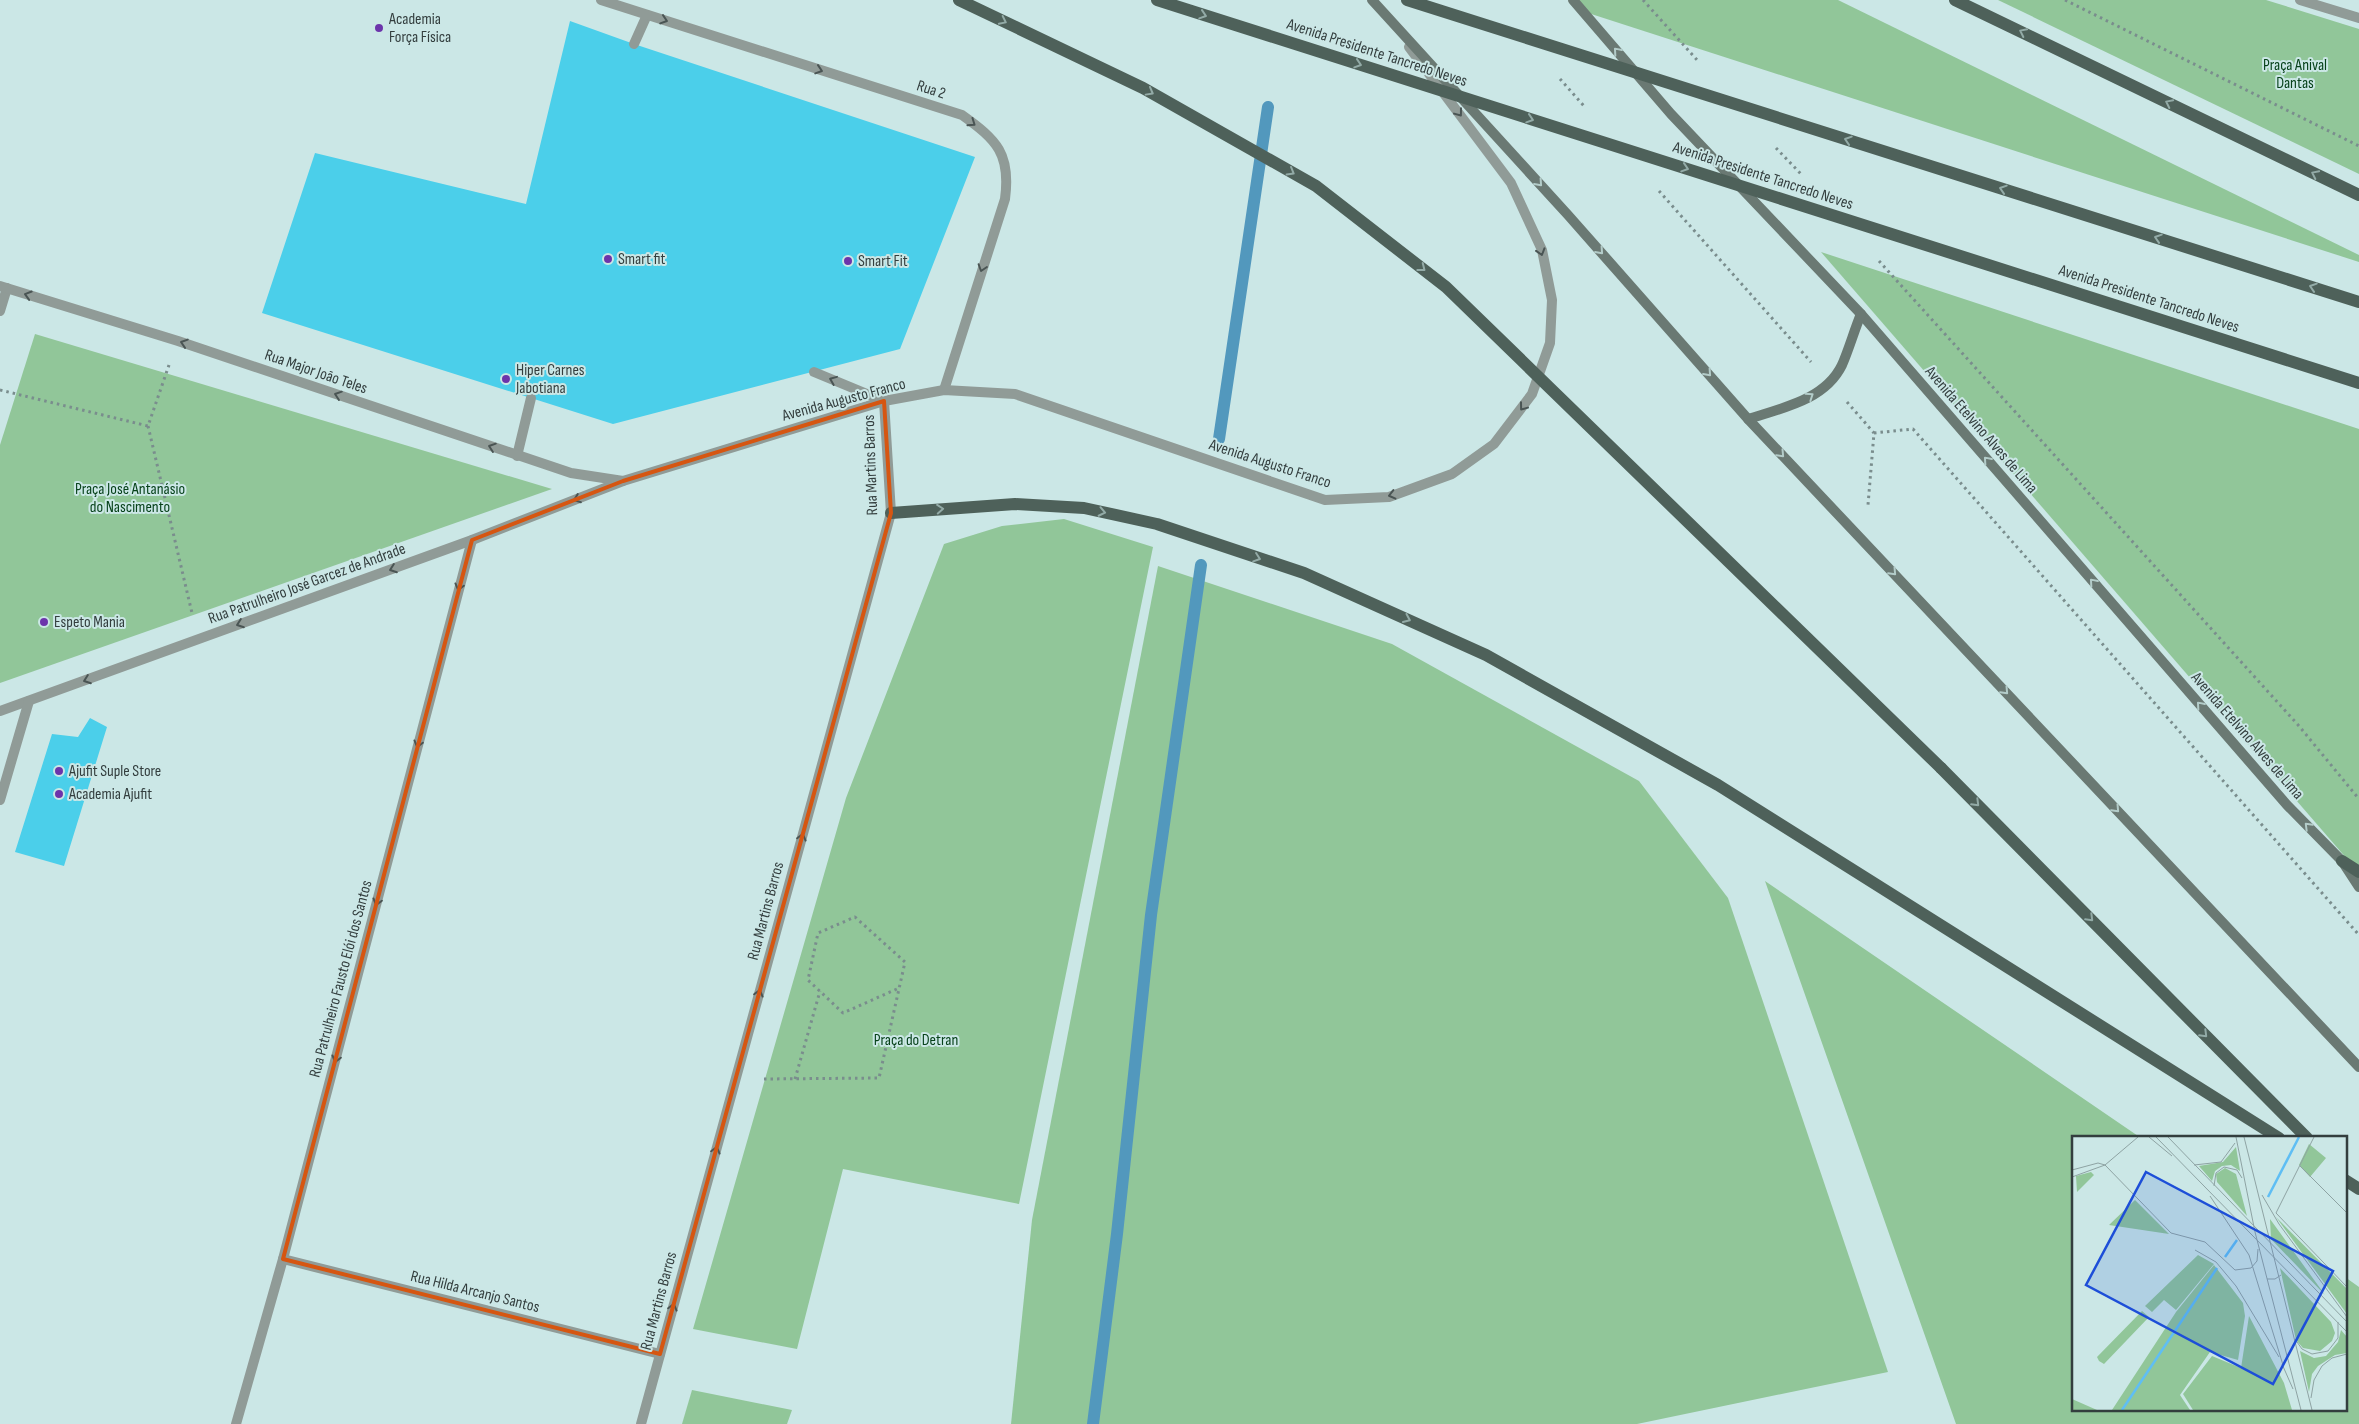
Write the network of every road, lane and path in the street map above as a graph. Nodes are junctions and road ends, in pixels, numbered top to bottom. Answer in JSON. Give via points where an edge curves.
{"nodes":[{"id":1,"x":601,"y":0,"type":"edge"},
{"id":2,"x":959,"y":0,"type":"edge"},
{"id":3,"x":1157,"y":0,"type":"edge"},
{"id":4,"x":1372,"y":0,"type":"edge"},
{"id":5,"x":1408,"y":0,"type":"edge"},
{"id":6,"x":1573,"y":0,"type":"edge"},
{"id":7,"x":1643,"y":0,"type":"edge"},
{"id":8,"x":1956,"y":0,"type":"edge"},
{"id":9,"x":2065,"y":0,"type":"edge"},
{"id":10,"x":2300,"y":0,"type":"edge"},
{"id":11,"x":647,"y":15,"type":"junction"},
{"id":12,"x":1388,"y":18,"type":"junction"},
{"id":13,"x":2359,"y":18,"type":"edge"},
{"id":14,"x":634,"y":44,"type":"dead end"},
{"id":15,"x":1703,"y":67,"type":"dead end"},
{"id":16,"x":1555,"y":74,"type":"dead end"},
{"id":17,"x":1588,"y":110,"type":"dead end"},
{"id":18,"x":1770,"y":141,"type":"dead end"},
{"id":19,"x":2359,"y":146,"type":"edge"},
{"id":20,"x":1804,"y":178,"type":"dead end"},
{"id":21,"x":1653,"y":184,"type":"dead end"},
{"id":22,"x":2359,"y":195,"type":"edge"},
{"id":23,"x":1877,"y":259,"type":"dead end"},
{"id":24,"x":3,"y":287,"type":"edge"},
{"id":25,"x":2359,"y":302,"type":"edge"},
{"id":26,"x":0,"y":311,"type":"edge"},
{"id":27,"x":1861,"y":314,"type":"junction"},
{"id":28,"x":178,"y":341,"type":"junction"},
{"id":29,"x":814,"y":372,"type":"dead end"},
{"id":30,"x":1829,"y":383,"type":"junction"},
{"id":31,"x":2359,"y":383,"type":"edge"},
{"id":32,"x":0,"y":390,"type":"edge"},
{"id":33,"x":944,"y":390,"type":"junction"},
{"id":34,"x":531,"y":398,"type":"dead end"},
{"id":35,"x":884,"y":401,"type":"junction"},
{"id":36,"x":1748,"y":419,"type":"junction"},
{"id":37,"x":148,"y":426,"type":"junction"},
{"id":38,"x":517,"y":456,"type":"junction"},
{"id":39,"x":623,"y":481,"type":"junction"},
{"id":40,"x":891,"y":513,"type":"junction"},
{"id":41,"x":472,"y":540,"type":"junction"},
{"id":42,"x":198,"y":640,"type":"junction"},
{"id":43,"x":29,"y":701,"type":"junction"},
{"id":44,"x":0,"y":711,"type":"edge"},
{"id":45,"x":2359,"y":799,"type":"edge"},
{"id":46,"x":0,"y":800,"type":"edge"},
{"id":47,"x":2342,"y":861,"type":"junction"},
{"id":48,"x":2359,"y":872,"type":"edge"},
{"id":49,"x":2359,"y":887,"type":"edge"},
{"id":50,"x":2359,"y":934,"type":"edge"},
{"id":51,"x":899,"y":988,"type":"junction"},
{"id":52,"x":820,"y":991,"type":"junction"},
{"id":53,"x":2359,"y":1067,"type":"edge"},
{"id":54,"x":736,"y":1079,"type":"junction"},
{"id":55,"x":795,"y":1079,"type":"junction"},
{"id":56,"x":2276,"y":1136,"type":"edge"},
{"id":57,"x":2305,"y":1136,"type":"edge"},
{"id":58,"x":283,"y":1259,"type":"junction"},
{"id":59,"x":660,"y":1354,"type":"junction"},
{"id":60,"x":236,"y":1424,"type":"edge"},
{"id":61,"x":641,"y":1424,"type":"edge"}],
"edges":[{"from":1,"to":11,"type":"street","name":"Rua 2"},
{"from":2,"to":57,"type":"main road","one_way":true,"bridge":true,"via":[[1143,88],[1316,186],[1438,281],[1942,768]]},
{"from":3,"to":31,"type":"main road","name":"Avenida Presidente Tancredo Neves","one_way":true,"bridge":true},
{"from":4,"to":12,"type":"main road","name":"Avenida Augusto Franco"},
{"from":25,"to":5,"type":"main road","one_way":true,"bridge":true},
{"from":27,"to":6,"type":"main road","name":"Avenida Etelvino Alves de Lima","one_way":true,"via":[[1672,114]]},
{"from":7,"to":15,"type":"path"},
{"from":22,"to":8,"type":"main road","one_way":true},
{"from":9,"to":19,"type":"path"},
{"from":10,"to":13,"type":"street"},
{"from":11,"to":14,"type":"street"},
{"from":11,"to":33,"type":"street","name":"Rua 2","one_way":true,"via":[[962,116],[990,135],[1005,161],[1008,180],[1005,199]]},
{"from":12,"to":33,"type":"street","name":"Avenida Augusto Franco","one_way":true,"via":[[1511,183],[1542,250],[1552,300],[1550,343],[1532,394],[1494,444],[1452,474],[1390,497],[1325,500],[1015,394]]},
{"from":12,"to":36,"type":"main road","one_way":true},
{"from":16,"to":17,"type":"path"},
{"from":18,"to":20,"type":"path"},
{"from":21,"to":30,"type":"path"},
{"from":23,"to":45,"type":"path","via":[[2299,726]]},
{"from":24,"to":26,"type":"street"},
{"from":28,"to":24,"type":"street","name":"Rua Major João Teles","one_way":true},
{"from":27,"to":30,"type":"main road","via":[[1841,366]]},
{"from":47,"to":27,"type":"main road","name":"Avenida Etelvino Alves de Lima","one_way":true,"via":[[2280,797]]},
{"from":28,"to":37,"type":"path"},
{"from":38,"to":28,"type":"street","name":"Rua Major João Teles","one_way":true},
{"from":35,"to":29,"type":"street","one_way":true},
{"from":36,"to":30,"type":"main road","one_way":true,"via":[[1806,400]]},
{"from":30,"to":50,"type":"path","via":[[1874,433],[1913,429]]},
{"from":32,"to":37,"type":"path"},
{"from":33,"to":35,"type":"street","name":"Avenida Augusto Franco"},
{"from":34,"to":38,"type":"street"},
{"from":35,"to":39,"type":"street","name":"Avenida Augusto Franco"},
{"from":35,"to":40,"type":"street","name":"Rua Martins Barros"},
{"from":36,"to":53,"type":"main road","one_way":true},
{"from":37,"to":42,"type":"path"},
{"from":38,"to":39,"type":"street","name":"Rua Major João Teles","via":[[571,474]]},
{"from":39,"to":41,"type":"street","name":"Rua Patrulheiro José Garcez de Andrade","one_way":true},
{"from":54,"to":40,"type":"street","name":"Rua Martins Barros","one_way":true},
{"from":40,"to":56,"type":"main road","one_way":true,"via":[[1015,504],[1084,508],[1157,524],[1304,573],[1486,655],[1718,785]]},
{"from":41,"to":42,"type":"street","name":"Rua Patrulheiro José Garcez de Andrade","one_way":true},
{"from":41,"to":58,"type":"street","name":"Rua Patrulheiro Fausto Elói dos Santos","one_way":true},
{"from":42,"to":43,"type":"street","name":"Rua Patrulheiro José Garcez de Andrade","one_way":true},
{"from":43,"to":44,"type":"street","name":"Rua Patrulheiro José Garcez de Andrade"},
{"from":43,"to":46,"type":"street"},
{"from":47,"to":48,"type":"main road"},
{"from":47,"to":49,"type":"main road","name":"Avenida Etelvino Alves de Lima"},
{"from":51,"to":52,"type":"path","via":[[843,1013]]},
{"from":51,"to":52,"type":"path","via":[[904,962],[855,917],[818,933],[808,980]]},
{"from":51,"to":55,"type":"path","via":[[879,1078]]},
{"from":52,"to":55,"type":"path"},
{"from":54,"to":55,"type":"path"},
{"from":59,"to":54,"type":"street","name":"Rua Martins Barros","one_way":true},
{"from":58,"to":59,"type":"street","name":"Rua Hilda Arcanjo Santos"},
{"from":58,"to":60,"type":"street","name":"Rua Patrulheiro Fausto Elói dos Santos"},
{"from":59,"to":61,"type":"street","name":"Rua Martins Barros"}]}
